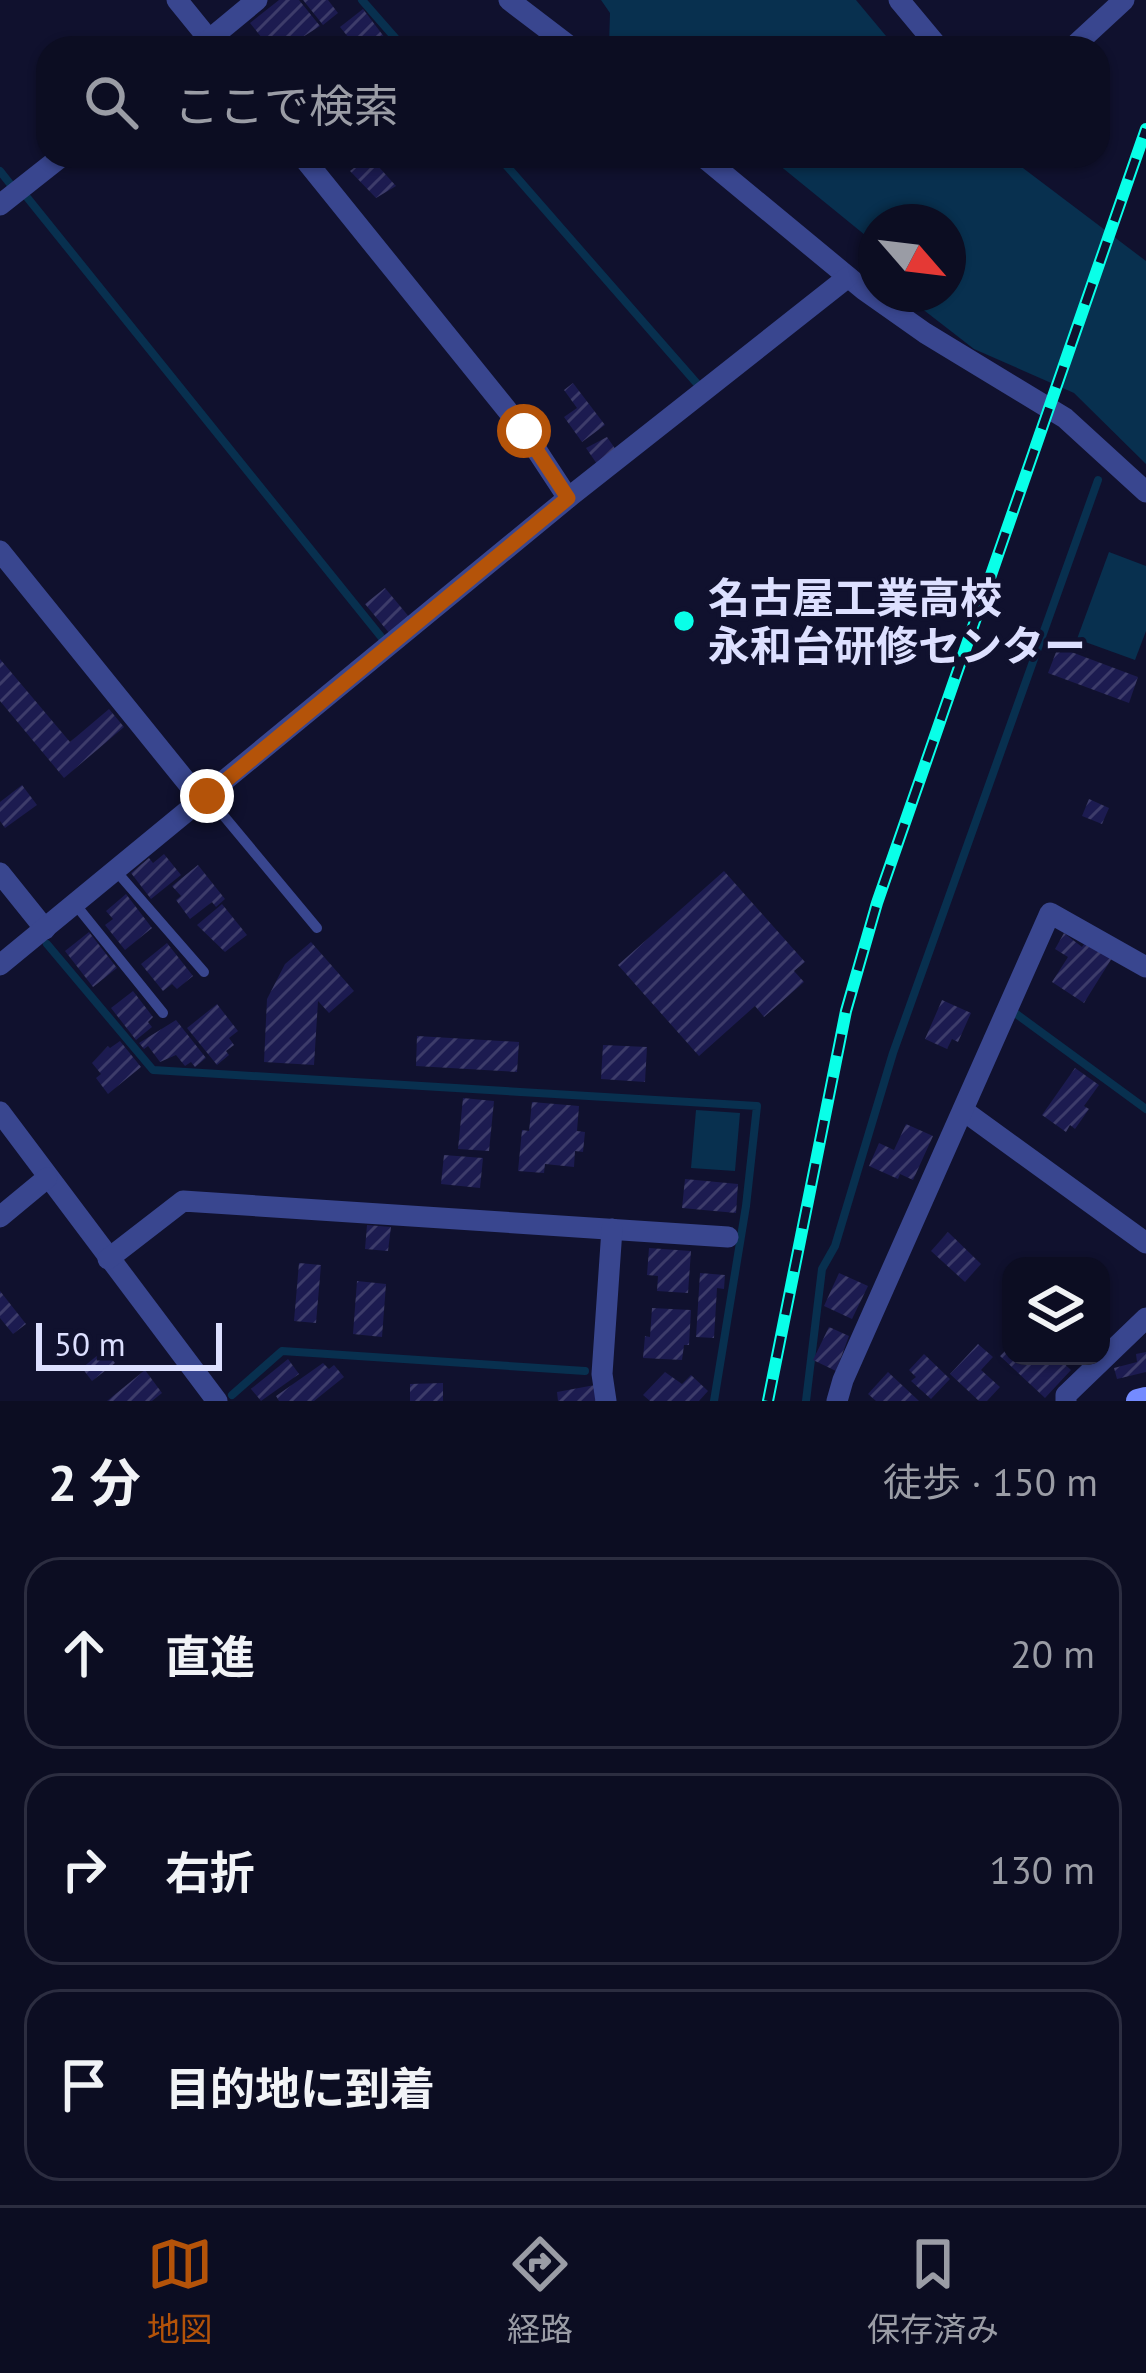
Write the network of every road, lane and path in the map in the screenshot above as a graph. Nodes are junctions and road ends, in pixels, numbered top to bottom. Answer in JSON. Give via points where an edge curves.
{"nodes":[{"id":1,"x":177,"y":0,"type":"edge"},
{"id":2,"x":257,"y":0,"type":"edge"},
{"id":3,"x":508,"y":0,"type":"edge"},
{"id":4,"x":899,"y":0,"type":"edge"},
{"id":5,"x":1124,"y":0,"type":"edge"},
{"id":6,"x":202,"y":36,"type":"edge"},
{"id":7,"x":218,"y":36,"type":"edge"},
{"id":8,"x":556,"y":36,"type":"edge"},
{"id":9,"x":929,"y":36,"type":"edge"},
{"id":10,"x":1085,"y":36,"type":"edge"},
{"id":11,"x":47,"y":168,"type":"edge"},
{"id":12,"x":312,"y":168,"type":"edge"},
{"id":13,"x":716,"y":168,"type":"edge"},
{"id":14,"x":0,"y":205,"type":"edge"},
{"id":15,"x":848,"y":277,"type":"junction"},
{"id":16,"x":1146,"y":492,"type":"edge"},
{"id":17,"x":568,"y":498,"type":"junction"},
{"id":18,"x":0,"y":551,"type":"edge"},
{"id":19,"x":205,"y":798,"type":"junction"},
{"id":20,"x":116,"y":871,"type":"junction"},
{"id":21,"x":0,"y":873,"type":"edge"},
{"id":22,"x":75,"y":904,"type":"junction"},
{"id":23,"x":317,"y":928,"type":"dead end"},
{"id":24,"x":45,"y":929,"type":"junction"},
{"id":25,"x":0,"y":965,"type":"edge"},
{"id":26,"x":1146,"y":967,"type":"edge"},
{"id":27,"x":204,"y":972,"type":"dead end"},
{"id":28,"x":163,"y":1013,"type":"dead end"},
{"id":29,"x":964,"y":1111,"type":"junction"},
{"id":30,"x":0,"y":1112,"type":"edge"},
{"id":31,"x":47,"y":1178,"type":"junction"},
{"id":32,"x":0,"y":1217,"type":"edge"},
{"id":33,"x":612,"y":1229,"type":"junction"},
{"id":34,"x":728,"y":1237,"type":"dead end"},
{"id":35,"x":1146,"y":1243,"type":"edge"},
{"id":36,"x":108,"y":1259,"type":"junction"},
{"id":37,"x":1146,"y":1318,"type":"edge"},
{"id":38,"x":217,"y":1401,"type":"edge"},
{"id":39,"x":606,"y":1401,"type":"edge"},
{"id":40,"x":837,"y":1401,"type":"edge"},
{"id":41,"x":1066,"y":1401,"type":"edge"}],
"edges":[{"from":1,"to":6,"type":"street"},
{"from":2,"to":7,"type":"street"},
{"from":3,"to":8,"type":"street"},
{"from":4,"to":9,"type":"street"},
{"from":5,"to":10,"type":"street"},
{"from":11,"to":14,"type":"street"},
{"from":12,"to":17,"type":"street","via":[[524,431]]},
{"from":13,"to":15,"type":"street"},
{"from":15,"to":16,"type":"street","via":[[1065,418]]},
{"from":15,"to":17,"type":"street"},
{"from":17,"to":19,"type":"street"},
{"from":18,"to":19,"type":"street"},
{"from":19,"to":20,"type":"street"},
{"from":19,"to":23,"type":"lane"},
{"from":20,"to":22,"type":"street"},
{"from":20,"to":27,"type":"lane"},
{"from":21,"to":24,"type":"street"},
{"from":22,"to":24,"type":"street"},
{"from":22,"to":28,"type":"lane"},
{"from":24,"to":25,"type":"street"},
{"from":26,"to":29,"type":"street","via":[[1050,913]]},
{"from":29,"to":35,"type":"street"},
{"from":29,"to":40,"type":"street"},
{"from":30,"to":31,"type":"street"},
{"from":31,"to":32,"type":"street"},
{"from":31,"to":36,"type":"street"},
{"from":33,"to":34,"type":"street"},
{"from":33,"to":36,"type":"street","via":[[183,1201]]},
{"from":33,"to":39,"type":"street"},
{"from":36,"to":38,"type":"street"},
{"from":37,"to":41,"type":"street"}]}
